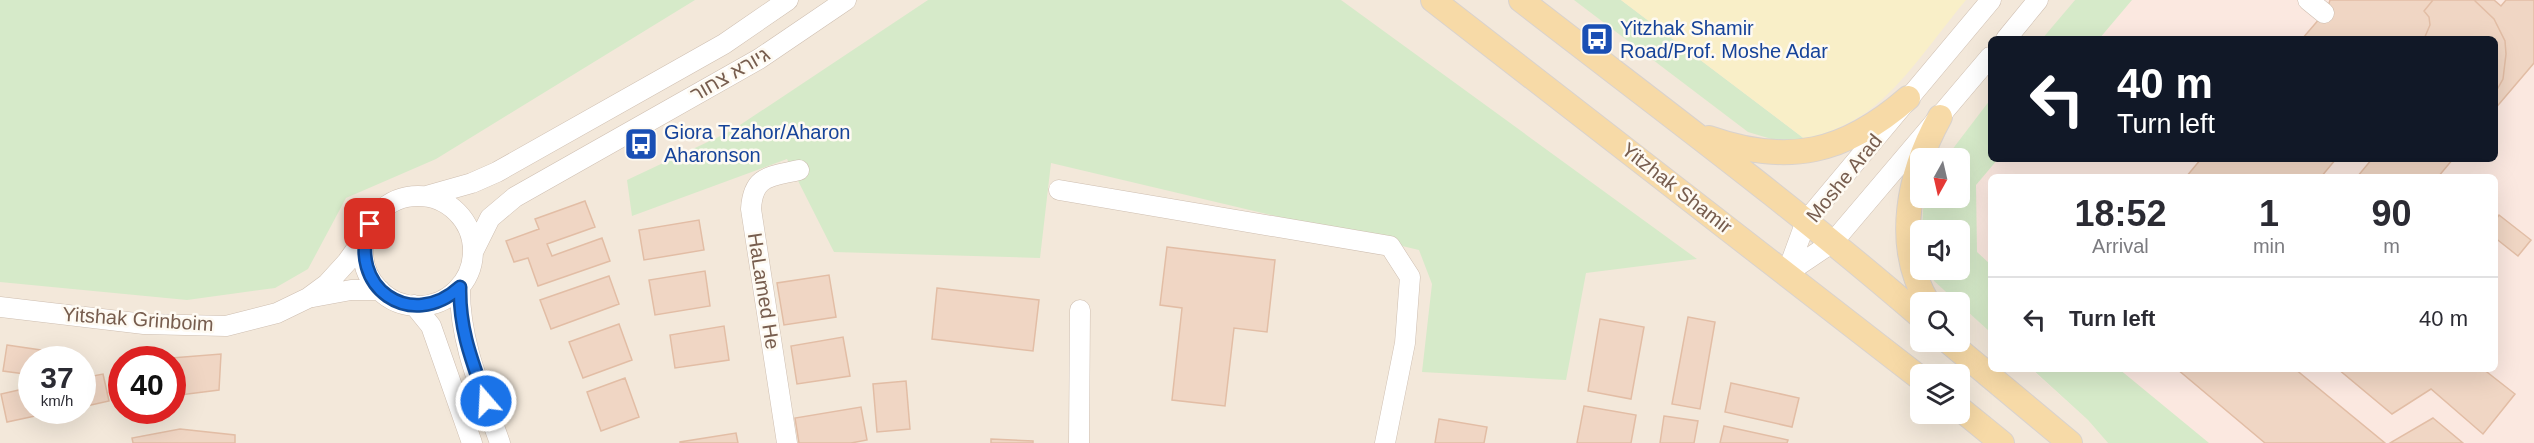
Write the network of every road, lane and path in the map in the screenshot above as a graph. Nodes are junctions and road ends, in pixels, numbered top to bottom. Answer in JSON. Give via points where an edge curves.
{"nodes":[{"id":1,"x":788,"y":0,"type":"edge"},
{"id":2,"x":846,"y":0,"type":"edge"},
{"id":3,"x":1433,"y":0,"type":"edge"},
{"id":4,"x":1521,"y":0,"type":"edge"},
{"id":5,"x":1991,"y":0,"type":"edge"},
{"id":6,"x":2038,"y":0,"type":"edge"},
{"id":7,"x":2308,"y":0,"type":"edge"},
{"id":8,"x":2324,"y":13,"type":"dead end"},
{"id":9,"x":2008,"y":36,"type":"edge"},
{"id":10,"x":1988,"y":59,"type":"edge"},
{"id":11,"x":1908,"y":98,"type":"junction"},
{"id":12,"x":1940,"y":117,"type":"junction"},
{"id":13,"x":1684,"y":127,"type":"junction"},
{"id":14,"x":799,"y":170,"type":"dead end"},
{"id":15,"x":1059,"y":190,"type":"dead end"},
{"id":16,"x":426,"y":196,"type":"junction"},
{"id":17,"x":1806,"y":221,"type":"junction"},
{"id":18,"x":365,"y":237,"type":"junction"},
{"id":19,"x":1833,"y":242,"type":"junction"},
{"id":20,"x":473,"y":252,"type":"junction"},
{"id":21,"x":1787,"y":273,"type":"junction"},
{"id":22,"x":460,"y":287,"type":"junction"},
{"id":23,"x":380,"y":290,"type":"junction"},
{"id":24,"x":1921,"y":292,"type":"edge"},
{"id":25,"x":308,"y":298,"type":"junction"},
{"id":26,"x":414,"y":305,"type":"junction"},
{"id":27,"x":0,"y":307,"type":"edge"},
{"id":28,"x":1910,"y":307,"type":"edge"},
{"id":29,"x":1080,"y":310,"type":"dead end"},
{"id":30,"x":1962,"y":352,"type":"edge"},
{"id":31,"x":1910,"y":370,"type":"edge"},
{"id":32,"x":1970,"y":417,"type":"edge"},
{"id":33,"x":472,"y":443,"type":"edge"},
{"id":34,"x":500,"y":443,"type":"edge"},
{"id":35,"x":787,"y":443,"type":"edge"},
{"id":36,"x":1079,"y":443,"type":"edge"},
{"id":37,"x":1385,"y":443,"type":"edge"},
{"id":38,"x":2002,"y":443,"type":"edge"},
{"id":39,"x":2070,"y":443,"type":"edge"}],
"edges":[{"from":1,"to":16,"type":"street","name":"גיורא צחור","via":[[724,44],[497,172]]},
{"from":2,"to":20,"type":"street","name":"גיורא צחור","via":[[759,59],[515,197],[490,218]]},
{"from":3,"to":21,"type":"main road","name":"Yitzhak Shamir"},
{"from":4,"to":13,"type":"main road"},
{"from":5,"to":11,"type":"street","name":"Moshe Arad"},
{"from":6,"to":9,"type":"street"},
{"from":7,"to":8,"type":"street"},
{"from":10,"to":12,"type":"street","name":"Moshe Arad"},
{"from":11,"to":13,"type":"main road","via":[[1884,118],[1846,140],[1793,154],[1733,146]]},
{"from":11,"to":17,"type":"street","name":"Moshe Arad"},
{"from":12,"to":19,"type":"street","name":"Moshe Arad"},
{"from":12,"to":24,"type":"main road","via":[[1919,161],[1908,215],[1912,263]]},
{"from":13,"to":17,"type":"main road"},
{"from":14,"to":35,"type":"street","name":"HaLamed He","via":[[762,179],[752,191]]},
{"from":15,"to":37,"type":"street","via":[[1390,246],[1410,277],[1405,343]]},
{"from":16,"to":18,"type":"street","via":[[407,197],[389,204],[370,224]]},
{"from":16,"to":20,"type":"street","via":[[455,210],[471,236]]},
{"from":17,"to":19,"type":"main road"},
{"from":17,"to":21,"type":"street","name":"Moshe Arad"},
{"from":18,"to":23,"type":"street","via":[[365,265]]},
{"from":18,"to":25,"type":"street","name":"Yitshak Grinboim","via":[[327,284]]},
{"from":19,"to":21,"type":"street","name":"Moshe Arad"},
{"from":19,"to":28,"type":"main road"},
{"from":20,"to":22,"type":"street"},
{"from":21,"to":31,"type":"main road","name":"Yitzhak Shamir"},
{"from":22,"to":26,"type":"street","via":[[439,301]]},
{"from":22,"to":34,"type":"street","via":[[464,338]]},
{"from":23,"to":25,"type":"street","name":"Yitshak Grinboim"},
{"from":23,"to":26,"type":"street","via":[[401,303]]},
{"from":25,"to":27,"type":"street","name":"Yitshak Grinboim","via":[[277,313],[226,326],[144,324]]},
{"from":26,"to":33,"type":"street","via":[[431,326]]},
{"from":29,"to":36,"type":"street"},
{"from":30,"to":39,"type":"main road"},
{"from":32,"to":38,"type":"main road"}]}
